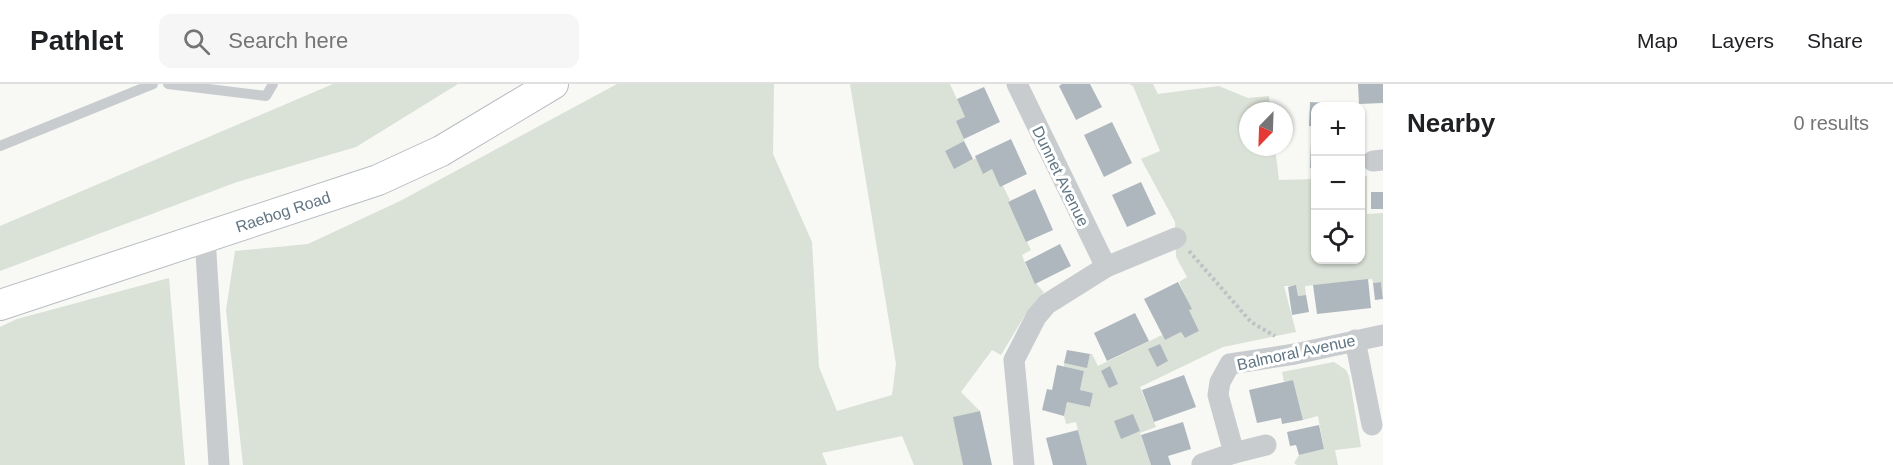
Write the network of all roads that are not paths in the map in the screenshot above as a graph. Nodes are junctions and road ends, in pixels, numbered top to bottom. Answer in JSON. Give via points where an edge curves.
{"nodes":[{"id":1,"x":153,"y":84,"type":"edge"},
{"id":2,"x":168,"y":84,"type":"edge"},
{"id":3,"x":273,"y":84,"type":"edge"},
{"id":4,"x":553,"y":84,"type":"edge"},
{"id":5,"x":1017,"y":84,"type":"edge"},
{"id":6,"x":0,"y":146,"type":"edge"},
{"id":7,"x":205,"y":237,"type":"junction"},
{"id":8,"x":1176,"y":238,"type":"road end"},
{"id":9,"x":1106,"y":267,"type":"junction"},
{"id":10,"x":0,"y":305,"type":"edge"},
{"id":11,"x":1383,"y":335,"type":"edge"},
{"id":12,"x":1355,"y":340,"type":"junction"},
{"id":13,"x":1372,"y":425,"type":"dead end"},
{"id":14,"x":1266,"y":445,"type":"dead end"},
{"id":15,"x":1234,"y":453,"type":"junction"},
{"id":16,"x":1202,"y":464,"type":"edge"},
{"id":17,"x":219,"y":465,"type":"edge"},
{"id":18,"x":1024,"y":465,"type":"edge"}],
"edges":[{"from":1,"to":6,"type":"lane"},
{"from":2,"to":3,"type":"lane","via":[[266,96]]},
{"from":4,"to":7,"type":"main road","name":"Raebog Road","via":[[441,151],[378,180]]},
{"from":5,"to":9,"type":"street","name":"Dunnet Avenue"},
{"from":7,"to":10,"type":"main road","name":"Raebog Road"},
{"from":7,"to":17,"type":"street"},
{"from":8,"to":9,"type":"street"},
{"from":9,"to":18,"type":"street","via":[[1047,304],[1014,360]]},
{"from":11,"to":12,"type":"street","name":"Balmoral Avenue"},
{"from":12,"to":13,"type":"street"},
{"from":12,"to":15,"type":"street","name":"Balmoral Avenue","via":[[1230,364],[1218,395]]},
{"from":14,"to":15,"type":"street"},
{"from":15,"to":16,"type":"street"}]}
